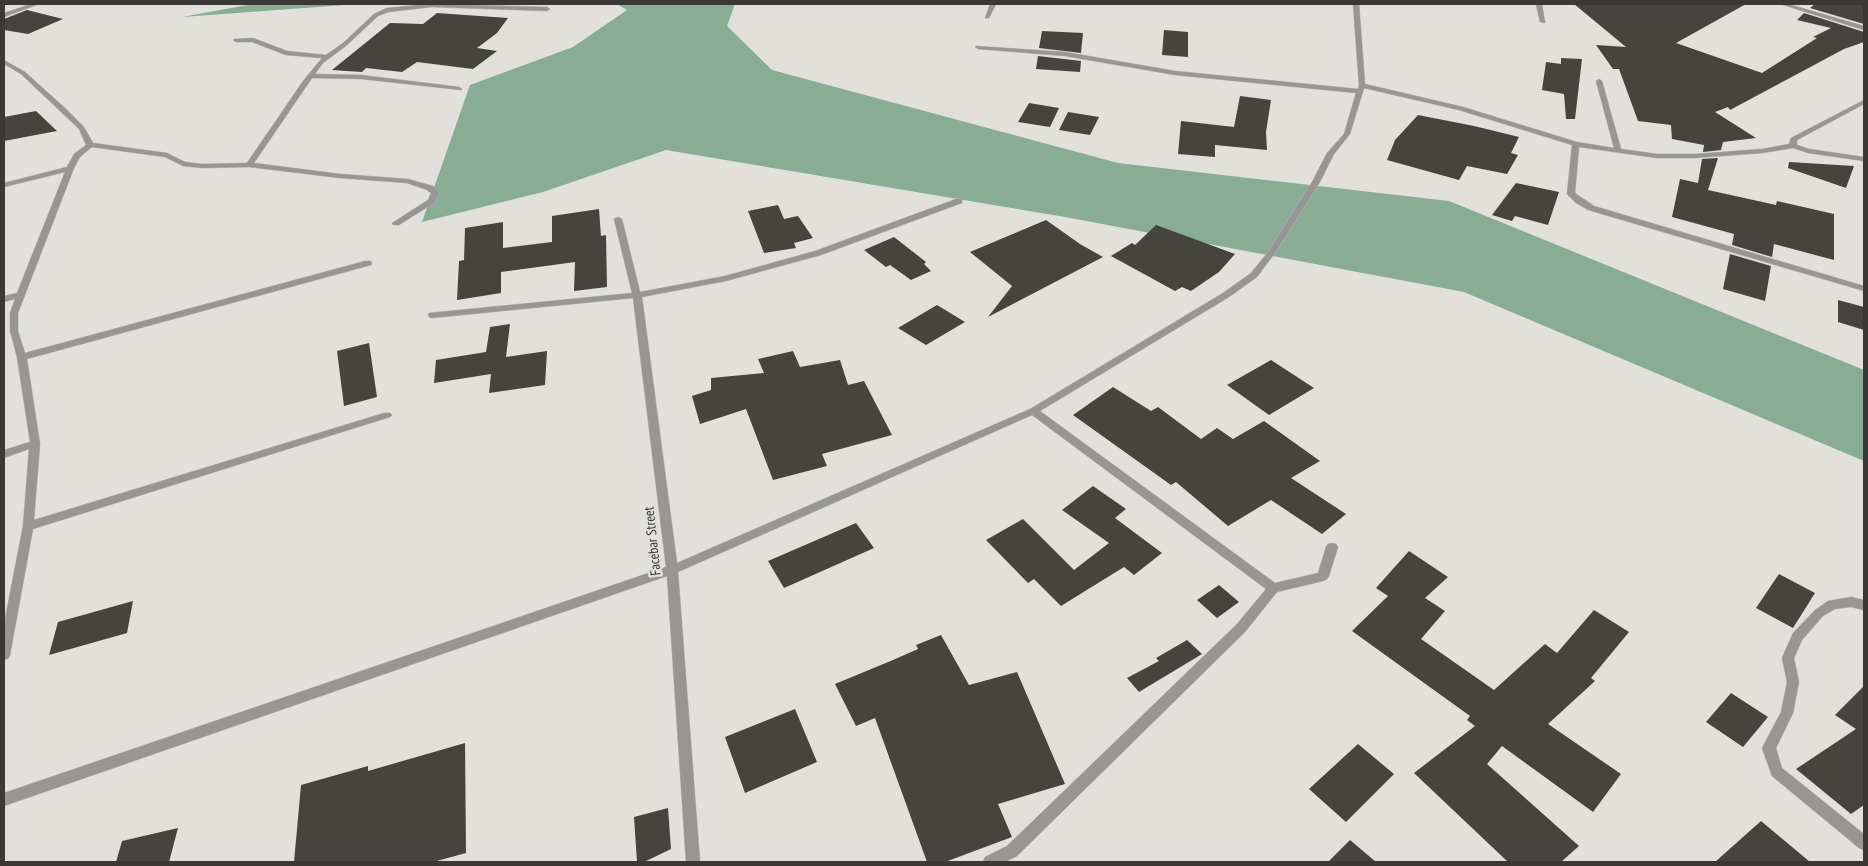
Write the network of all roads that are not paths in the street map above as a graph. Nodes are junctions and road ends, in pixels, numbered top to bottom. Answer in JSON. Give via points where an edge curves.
{"nodes":[{"id":1,"x":36,"y":4,"type":"edge"},
{"id":2,"x":993,"y":4,"type":"edge"},
{"id":3,"x":1356,"y":4,"type":"edge"},
{"id":4,"x":1539,"y":4,"type":"edge"},
{"id":5,"x":1783,"y":4,"type":"edge"},
{"id":6,"x":547,"y":9,"type":"dead end"},
{"id":7,"x":4,"y":15,"type":"edge"},
{"id":8,"x":988,"y":17,"type":"dead end"},
{"id":9,"x":1543,"y":22,"type":"dead end"},
{"id":10,"x":1864,"y":28,"type":"edge"},
{"id":11,"x":236,"y":40,"type":"dead end"},
{"id":12,"x":978,"y":47,"type":"dead end"},
{"id":13,"x":326,"y":58,"type":"junction"},
{"id":14,"x":4,"y":62,"type":"edge"},
{"id":15,"x":310,"y":76,"type":"junction"},
{"id":16,"x":1599,"y":81,"type":"dead end"},
{"id":17,"x":1362,"y":88,"type":"junction"},
{"id":18,"x":459,"y":89,"type":"dead end"},
{"id":19,"x":1864,"y":102,"type":"edge"},
{"id":20,"x":1576,"y":144,"type":"junction"},
{"id":21,"x":90,"y":145,"type":"junction"},
{"id":22,"x":1794,"y":146,"type":"junction"},
{"id":23,"x":1618,"y":151,"type":"junction"},
{"id":24,"x":1864,"y":159,"type":"edge"},
{"id":25,"x":249,"y":164,"type":"junction"},
{"id":26,"x":70,"y":168,"type":"junction"},
{"id":27,"x":4,"y":185,"type":"edge"},
{"id":28,"x":959,"y":201,"type":"dead end"},
{"id":29,"x":618,"y":219,"type":"dead end"},
{"id":30,"x":396,"y":223,"type":"dead end"},
{"id":31,"x":368,"y":263,"type":"dead end"},
{"id":32,"x":1864,"y":289,"type":"edge"},
{"id":33,"x":20,"y":295,"type":"junction"},
{"id":34,"x":637,"y":295,"type":"junction"},
{"id":35,"x":4,"y":299,"type":"edge"},
{"id":36,"x":432,"y":314,"type":"dead end"},
{"id":37,"x":22,"y":357,"type":"junction"},
{"id":38,"x":1033,"y":411,"type":"junction"},
{"id":39,"x":387,"y":415,"type":"dead end"},
{"id":40,"x":35,"y":444,"type":"junction"},
{"id":41,"x":4,"y":454,"type":"edge"},
{"id":42,"x":28,"y":526,"type":"junction"},
{"id":43,"x":1332,"y":547,"type":"dead end"},
{"id":44,"x":672,"y":570,"type":"junction"},
{"id":45,"x":1273,"y":588,"type":"junction"},
{"id":46,"x":1864,"y":605,"type":"edge"},
{"id":47,"x":4,"y":655,"type":"edge"},
{"id":48,"x":4,"y":800,"type":"edge"},
{"id":49,"x":1864,"y":843,"type":"edge"},
{"id":50,"x":693,"y":862,"type":"edge"},
{"id":51,"x":990,"y":862,"type":"edge"}],
"edges":[{"from":1,"to":7,"type":"street"},
{"from":2,"to":8,"type":"street"},
{"from":3,"to":17,"type":"street"},
{"from":4,"to":9,"type":"street"},
{"from":5,"to":10,"type":"street"},
{"from":6,"to":13,"type":"street","via":[[432,5],[387,10],[376,15]]},
{"from":11,"to":13,"type":"street","via":[[253,40],[286,53]]},
{"from":12,"to":17,"type":"street","via":[[1064,54],[1175,73]]},
{"from":13,"to":15,"type":"street"},
{"from":14,"to":21,"type":"street","via":[[24,72],[63,109],[82,128]]},
{"from":15,"to":18,"type":"street","via":[[361,76]]},
{"from":15,"to":25,"type":"street"},
{"from":16,"to":23,"type":"street"},
{"from":17,"to":20,"type":"street","via":[[1461,108]]},
{"from":17,"to":38,"type":"street","via":[[1347,134],[1331,152],[1316,182],[1254,275]]},
{"from":19,"to":22,"type":"street","via":[[1793,139]]},
{"from":20,"to":23,"type":"street"},
{"from":20,"to":32,"type":"street","via":[[1571,194],[1591,208]]},
{"from":21,"to":25,"type":"street","via":[[167,155],[183,164]]},
{"from":21,"to":26,"type":"street","via":[[77,156]]},
{"from":22,"to":23,"type":"street","via":[[1695,156]]},
{"from":22,"to":24,"type":"street"},
{"from":25,"to":30,"type":"street","via":[[408,181],[436,193],[431,202]]},
{"from":26,"to":27,"type":"street"},
{"from":26,"to":33,"type":"street"},
{"from":28,"to":34,"type":"street","via":[[818,252],[726,278]]},
{"from":29,"to":34,"type":"street","name":"Facebar Street"},
{"from":31,"to":37,"type":"street"},
{"from":33,"to":35,"type":"street"},
{"from":33,"to":37,"type":"street","via":[[14,313],[14,331]]},
{"from":34,"to":36,"type":"street"},
{"from":34,"to":44,"type":"street","name":"Facebar Street"},
{"from":37,"to":40,"type":"street"},
{"from":38,"to":44,"type":"street"},
{"from":38,"to":45,"type":"street"},
{"from":39,"to":42,"type":"street"},
{"from":40,"to":41,"type":"street"},
{"from":40,"to":42,"type":"street"},
{"from":42,"to":47,"type":"street"},
{"from":43,"to":45,"type":"street","via":[[1323,576]]},
{"from":44,"to":48,"type":"street"},
{"from":44,"to":50,"type":"street","name":"Facebar Street"},
{"from":45,"to":51,"type":"street","via":[[1241,628],[1012,851]]},
{"from":46,"to":49,"type":"street","via":[[1851,602],[1832,604],[1819,612],[1797,637],[1788,658],[1793,682],[1787,713],[1769,748],[1777,772]]}]}
